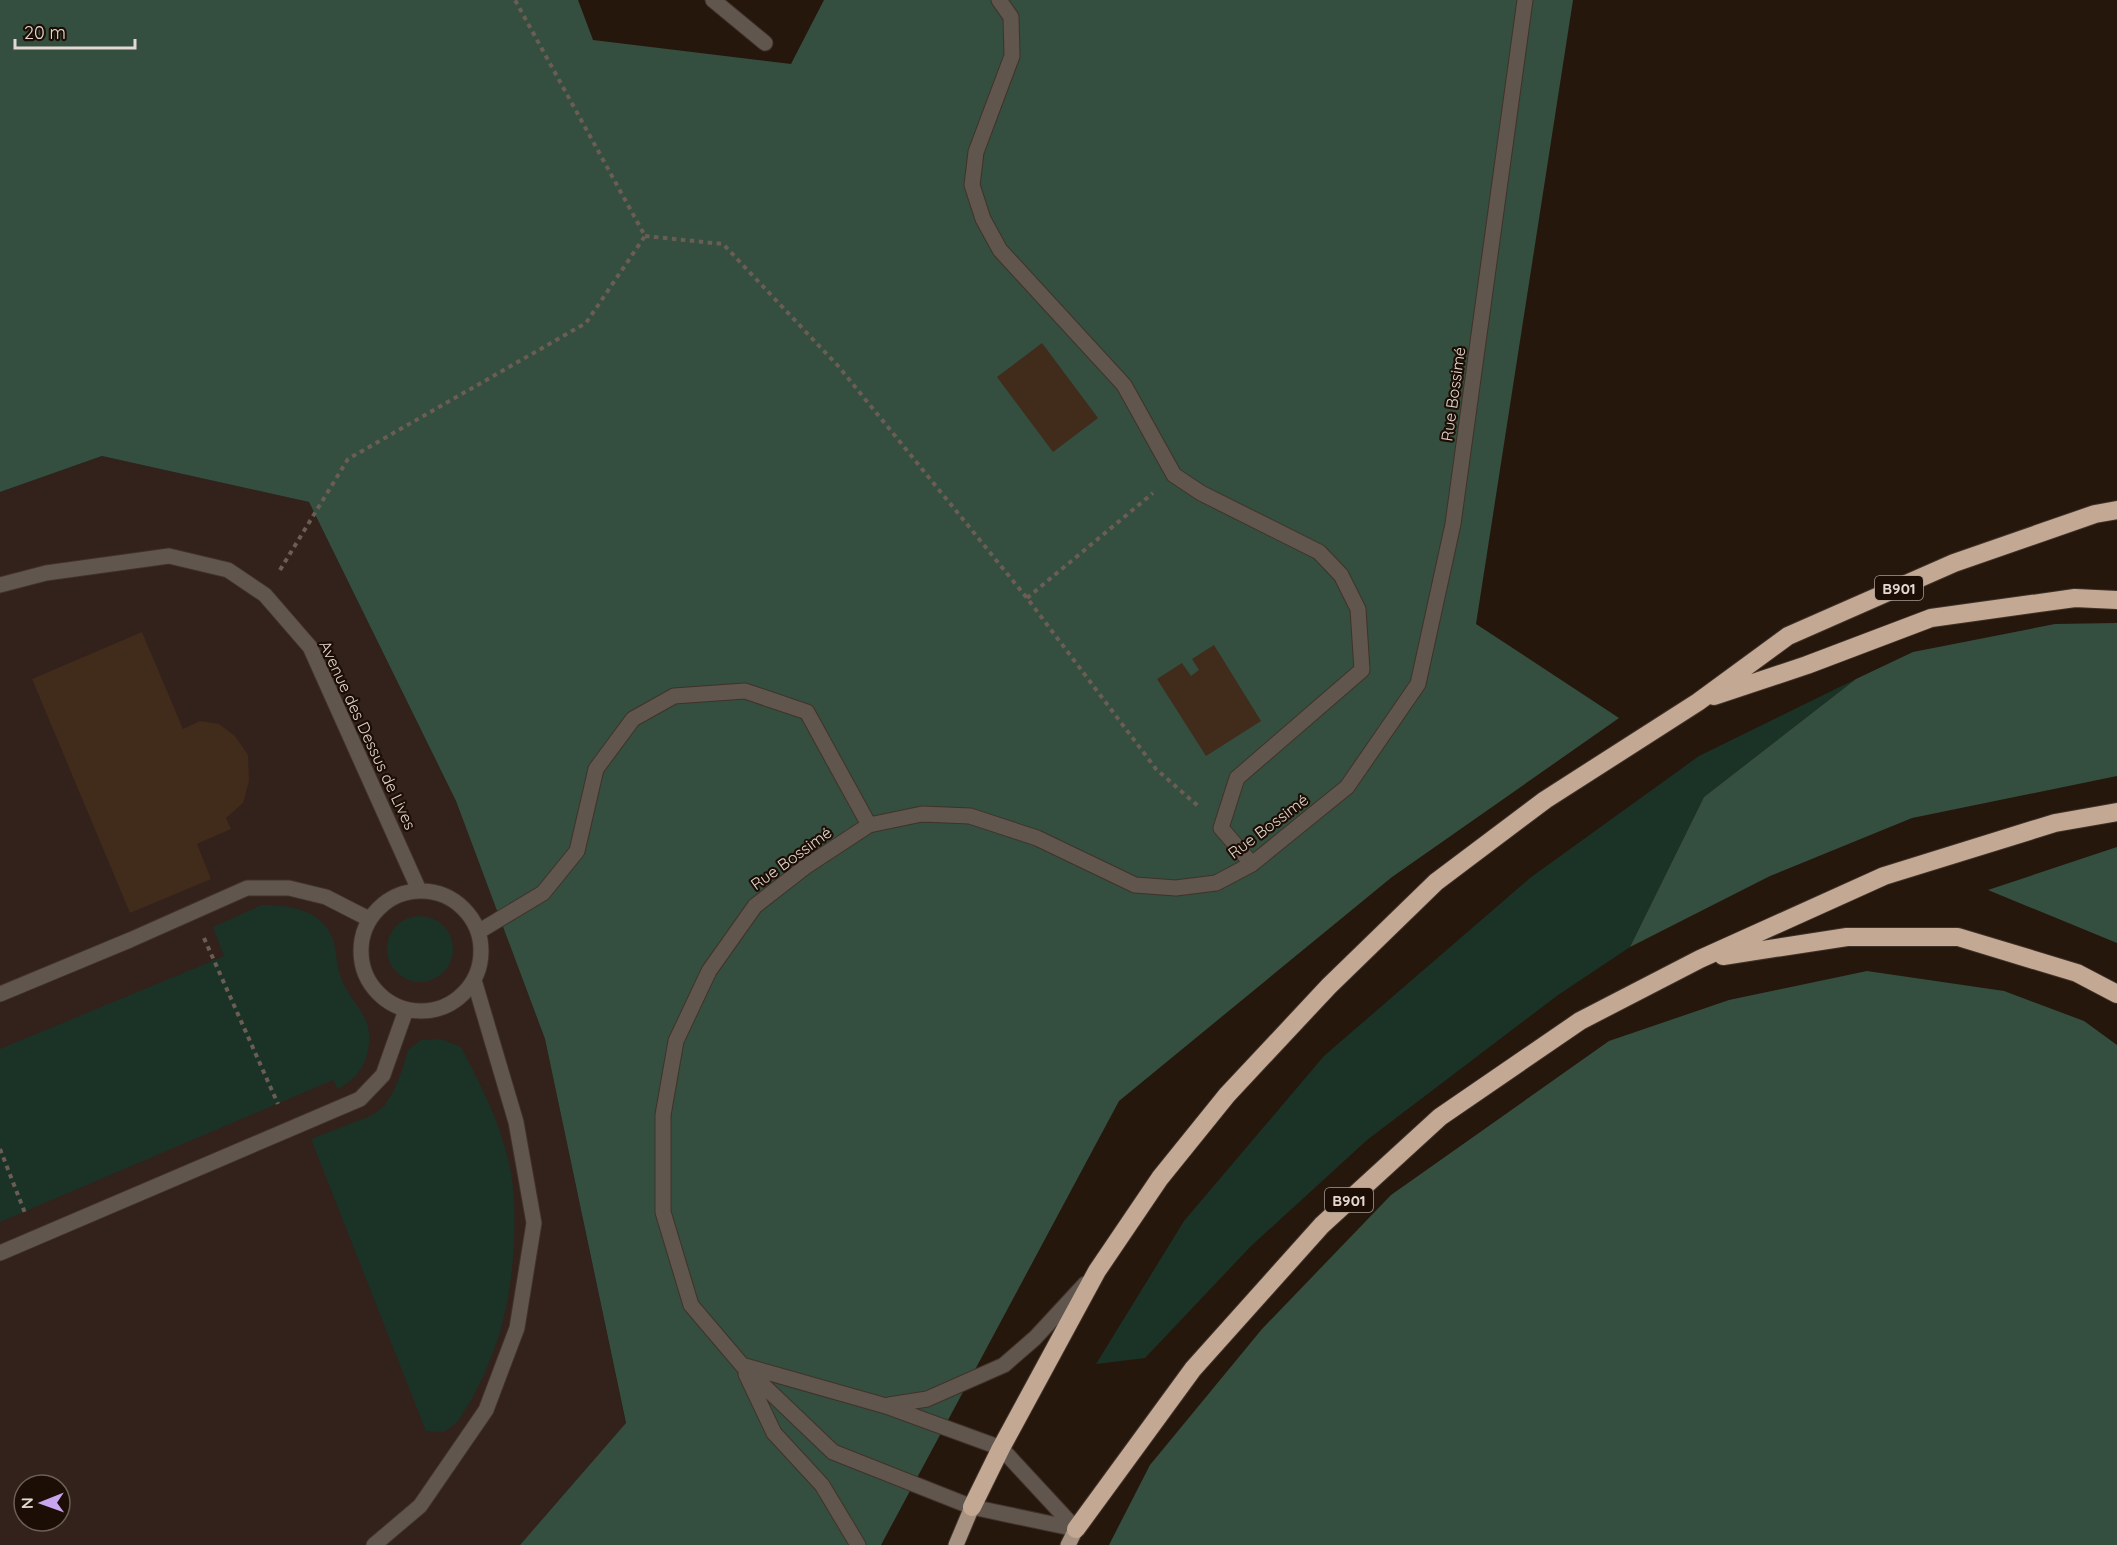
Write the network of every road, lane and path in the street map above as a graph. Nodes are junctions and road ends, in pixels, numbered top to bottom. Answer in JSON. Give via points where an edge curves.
{"nodes":[{"id":1,"x":515,"y":0,"type":"edge"},
{"id":2,"x":713,"y":0,"type":"edge"},
{"id":3,"x":999,"y":0,"type":"edge"},
{"id":4,"x":1525,"y":0,"type":"edge"},
{"id":5,"x":765,"y":43,"type":"dead end"},
{"id":6,"x":645,"y":236,"type":"junction"},
{"id":7,"x":1174,"y":475,"type":"junction"},
{"id":8,"x":2117,"y":510,"type":"edge"},
{"id":9,"x":0,"y":585,"type":"edge"},
{"id":10,"x":265,"y":595,"type":"junction"},
{"id":11,"x":1027,"y":598,"type":"junction"},
{"id":12,"x":2117,"y":600,"type":"edge"},
{"id":13,"x":1698,"y":702,"type":"junction"},
{"id":14,"x":2117,"y":812,"type":"edge"},
{"id":15,"x":869,"y":825,"type":"junction"},
{"id":16,"x":1221,"y":828,"type":"junction"},
{"id":17,"x":1252,"y":864,"type":"junction"},
{"id":18,"x":419,"y":890,"type":"junction"},
{"id":19,"x":369,"y":919,"type":"junction"},
{"id":20,"x":478,"y":932,"type":"junction"},
{"id":21,"x":1700,"y":959,"type":"junction"},
{"id":22,"x":218,"y":968,"type":"dead end"},
{"id":23,"x":474,"y":980,"type":"junction"},
{"id":24,"x":0,"y":994,"type":"edge"},
{"id":25,"x":2117,"y":994,"type":"edge"},
{"id":26,"x":406,"y":1010,"type":"junction"},
{"id":27,"x":289,"y":1129,"type":"junction"},
{"id":28,"x":0,"y":1149,"type":"edge"},
{"id":29,"x":35,"y":1238,"type":"junction"},
{"id":30,"x":0,"y":1253,"type":"edge"},
{"id":31,"x":1097,"y":1271,"type":"junction"},
{"id":32,"x":742,"y":1365,"type":"junction"},
{"id":33,"x":886,"y":1406,"type":"junction"},
{"id":34,"x":1001,"y":1448,"type":"junction"},
{"id":35,"x":972,"y":1507,"type":"junction"},
{"id":36,"x":1072,"y":1537,"type":"edge"},
{"id":37,"x":374,"y":1545,"type":"edge"},
{"id":38,"x":858,"y":1545,"type":"edge"},
{"id":39,"x":956,"y":1545,"type":"edge"}],
"edges":[{"from":1,"to":6,"type":"path"},
{"from":2,"to":5,"type":"street"},
{"from":3,"to":7,"type":"street","via":[[1011,17],[1012,56],[976,152],[972,185],[983,219],[1000,250],[1124,385]]},
{"from":4,"to":17,"type":"street","name":"Rue Bossimé","via":[[1454,524],[1418,684],[1347,787]]},
{"from":6,"to":10,"type":"path","via":[[586,322],[348,459]]},
{"from":6,"to":11,"type":"path","via":[[723,244],[839,367]]},
{"from":7,"to":11,"type":"path"},
{"from":7,"to":16,"type":"street","via":[[1201,493],[1318,552],[1341,575],[1358,609],[1362,670],[1237,778]]},
{"from":8,"to":13,"type":"highway","number":"B901","via":[[1954,563],[1788,636]]},
{"from":9,"to":10,"type":"street","name":"Avenue des Dessus de Lives","via":[[46,573],[169,556],[228,570]]},
{"from":10,"to":18,"type":"street","name":"Avenue des Dessus de Lives","via":[[310,647]]},
{"from":11,"to":16,"type":"path","via":[[1156,769]]},
{"from":12,"to":13,"type":"highway","number":"B901","via":[[2075,598],[1931,618]]},
{"from":13,"to":31,"type":"highway","number":"B901","via":[[1545,800],[1436,882],[1329,986],[1227,1095],[1160,1178]]},
{"from":14,"to":21,"type":"highway","number":"B901","via":[[2055,823],[1884,876]]},
{"from":15,"to":17,"type":"street","name":"Rue Bossimé","via":[[922,813],[970,816],[1037,838],[1135,885],[1176,888],[1216,883]]},
{"from":15,"to":20,"type":"street","via":[[807,712],[746,691],[674,696],[633,719],[596,769],[577,851],[543,893]]},
{"from":15,"to":32,"type":"street","name":"Rue Bossimé","via":[[754,906],[709,971],[676,1041],[663,1115],[663,1212],[691,1305]]},
{"from":16,"to":17,"type":"street"},
{"from":18,"to":19,"type":"street","via":[[399,894],[380,905]]},
{"from":18,"to":20,"type":"street","via":[[440,893],[459,903]]},
{"from":19,"to":24,"type":"street","via":[[326,897],[289,888],[247,888]]},
{"from":19,"to":26,"type":"street","via":[[360,941],[361,962],[368,982],[382,998]]},
{"from":20,"to":23,"type":"street","via":[[481,960]]},
{"from":21,"to":25,"type":"highway","number":"B901","via":[[1848,937],[1958,937],[2077,973]]},
{"from":21,"to":36,"type":"highway","number":"B901","via":[[1580,1021],[1440,1117],[1322,1225],[1193,1369]]},
{"from":22,"to":27,"type":"path"},
{"from":23,"to":26,"type":"street","via":[[461,996],[442,1008]]},
{"from":23,"to":37,"type":"street","via":[[516,1122],[534,1223],[517,1328],[486,1410],[420,1506]]},
{"from":26,"to":27,"type":"street","via":[[383,1075],[360,1099]]},
{"from":27,"to":29,"type":"street"},
{"from":28,"to":29,"type":"path"},
{"from":29,"to":30,"type":"street"},
{"from":31,"to":33,"type":"street","via":[[1035,1338],[1004,1365],[927,1399]]},
{"from":31,"to":34,"type":"highway","number":"B901"},
{"from":32,"to":33,"type":"street"},
{"from":32,"to":35,"type":"street","via":[[833,1452]]},
{"from":32,"to":38,"type":"street","via":[[774,1433],[822,1485]]},
{"from":33,"to":34,"type":"street"},
{"from":34,"to":35,"type":"highway","number":"B901"},
{"from":34,"to":36,"type":"street"},
{"from":35,"to":36,"type":"street"},
{"from":35,"to":39,"type":"main road","number":"B901"}]}
